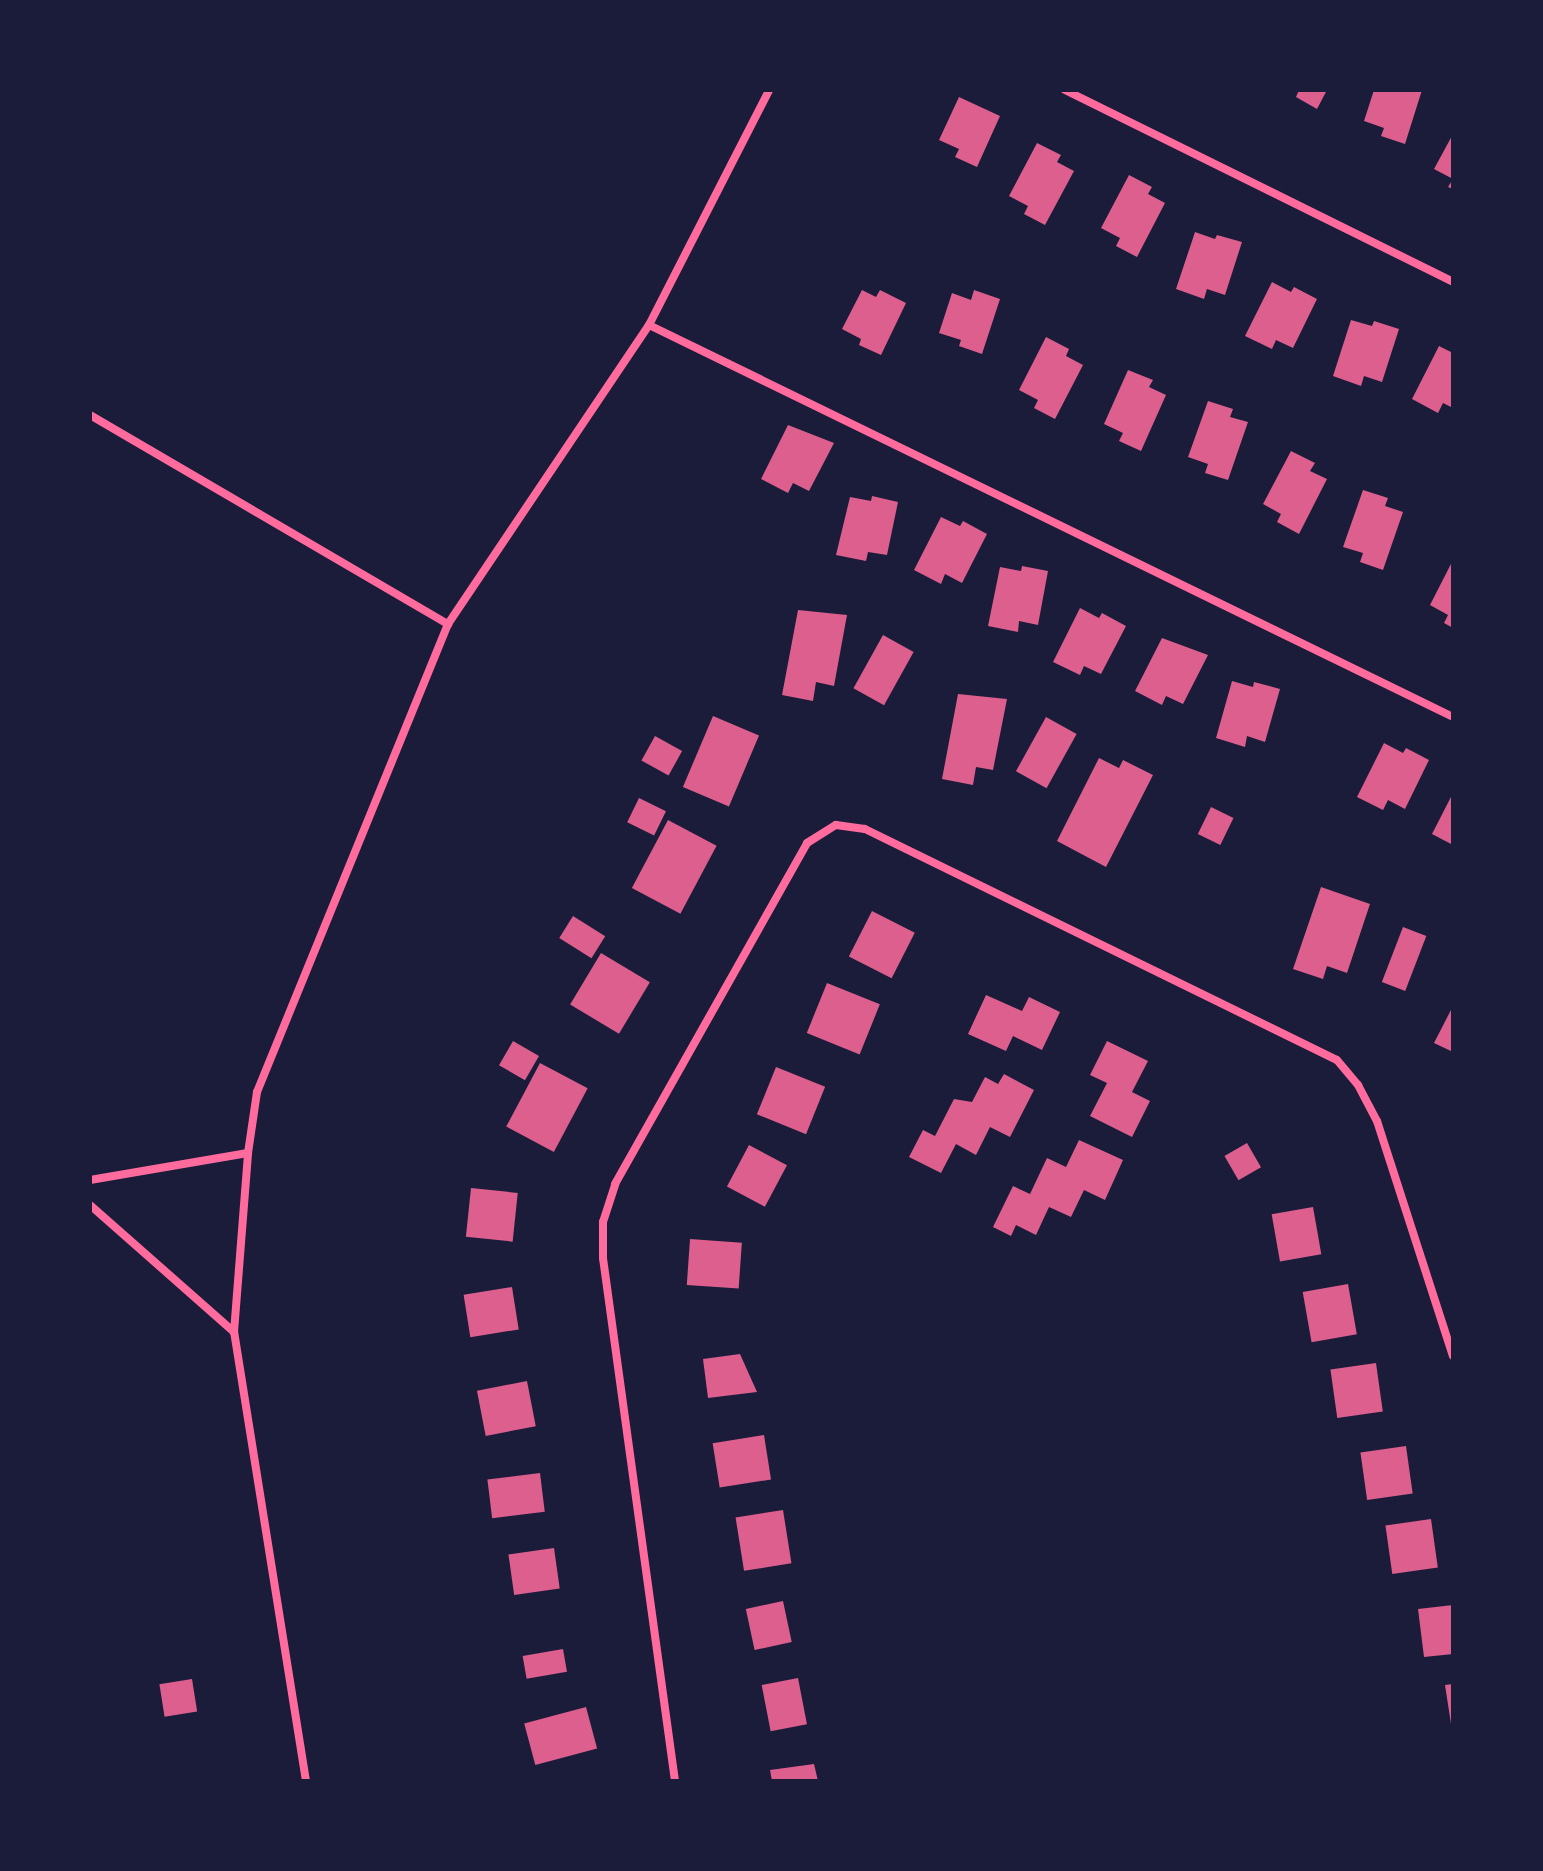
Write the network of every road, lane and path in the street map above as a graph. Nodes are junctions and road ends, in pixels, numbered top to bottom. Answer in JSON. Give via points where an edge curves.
{"nodes":[{"id":1,"x":769,"y":90,"type":"edge"},
{"id":2,"x":1065,"y":90,"type":"edge"},
{"id":3,"x":1453,"y":282,"type":"edge"},
{"id":4,"x":649,"y":325,"type":"junction"},
{"id":5,"x":90,"y":415,"type":"edge"},
{"id":6,"x":448,"y":624,"type":"junction"},
{"id":7,"x":1453,"y":717,"type":"edge"},
{"id":8,"x":248,"y":1153,"type":"junction"},
{"id":9,"x":90,"y":1180,"type":"edge"},
{"id":10,"x":90,"y":1205,"type":"edge"},
{"id":11,"x":234,"y":1332,"type":"junction"},
{"id":12,"x":1453,"y":1356,"type":"edge"},
{"id":13,"x":306,"y":1781,"type":"edge"},
{"id":14,"x":675,"y":1781,"type":"edge"}],
"edges":[{"from":1,"to":4,"type":"street"},
{"from":2,"to":3,"type":"street"},
{"from":4,"to":6,"type":"street"},
{"from":4,"to":7,"type":"street"},
{"from":5,"to":6,"type":"street"},
{"from":6,"to":8,"type":"street","via":[[257,1092]]},
{"from":8,"to":9,"type":"street"},
{"from":8,"to":11,"type":"street"},
{"from":10,"to":11,"type":"street"},
{"from":11,"to":13,"type":"street"},
{"from":12,"to":14,"type":"street","via":[[1377,1121],[1337,1060],[865,829],[836,825],[807,843],[615,1184],[603,1222],[603,1258]]}]}
